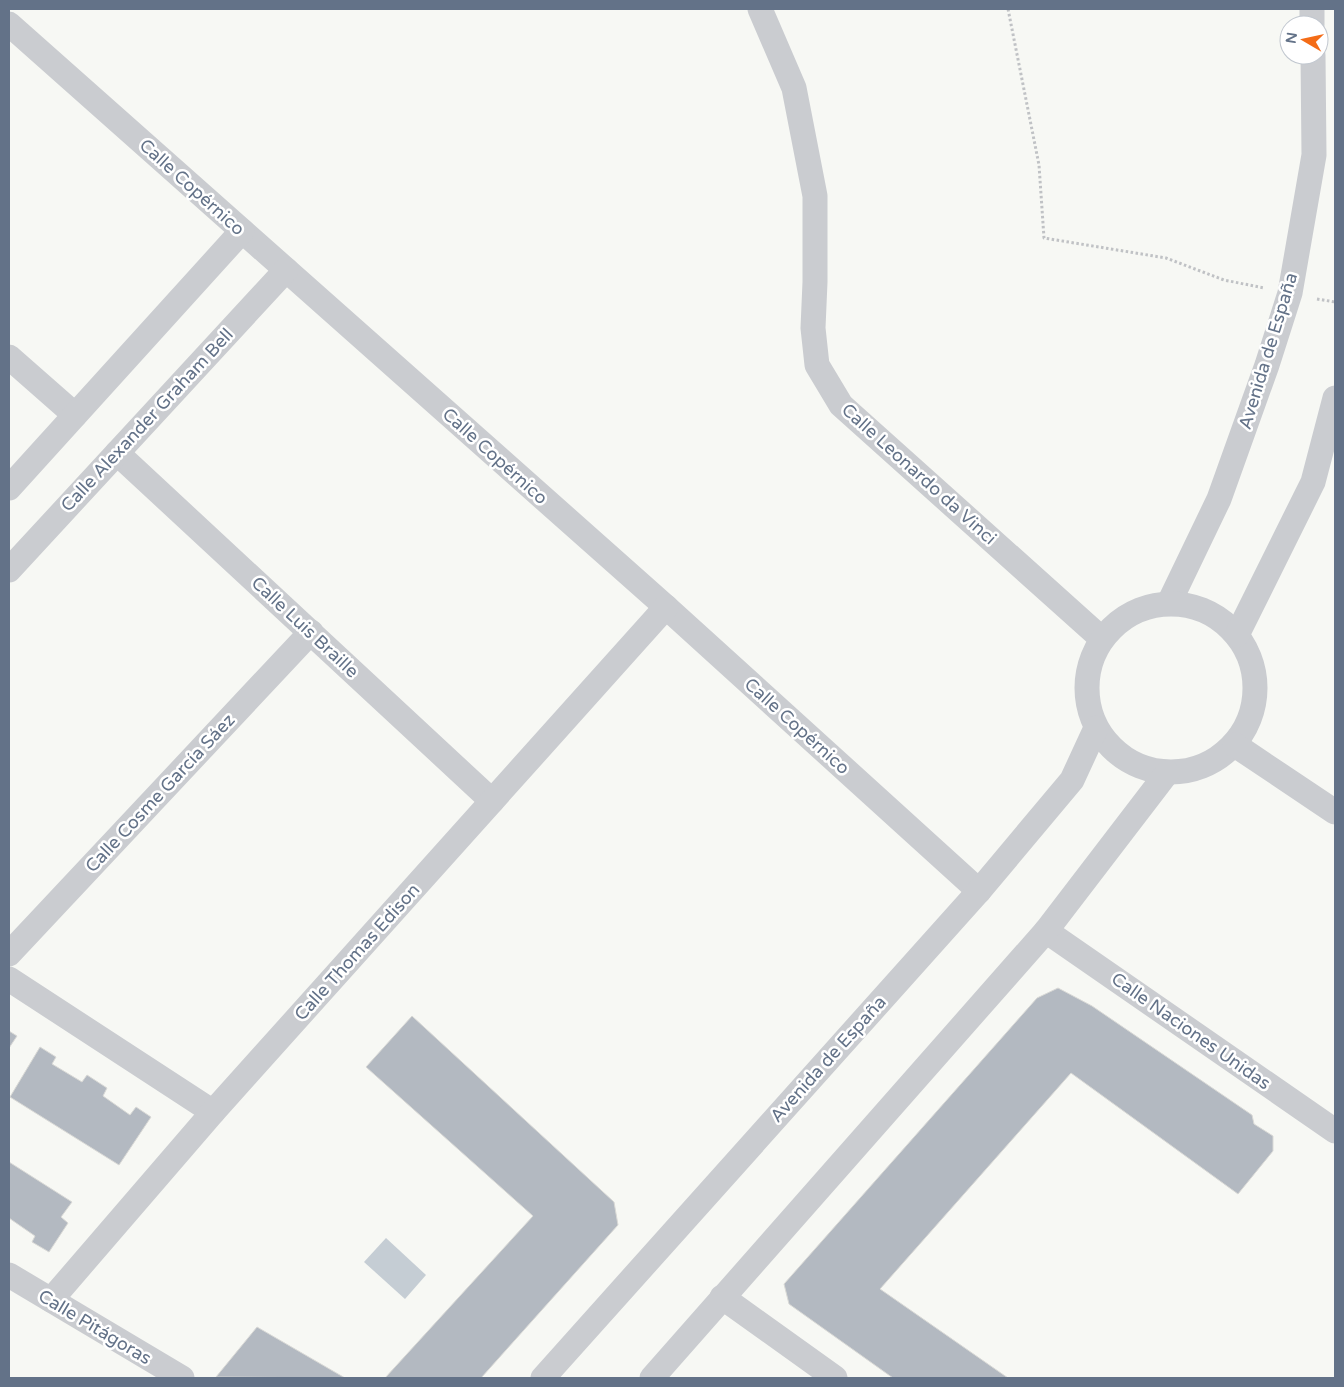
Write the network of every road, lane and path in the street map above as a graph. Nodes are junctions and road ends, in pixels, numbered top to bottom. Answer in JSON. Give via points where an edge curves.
{"nodes":[{"id":1,"x":760,"y":9,"type":"edge"},
{"id":2,"x":1008,"y":9,"type":"edge"},
{"id":3,"x":9,"y":24,"type":"edge"},
{"id":4,"x":1313,"y":65,"type":"edge"},
{"id":5,"x":242,"y":231,"type":"junction"},
{"id":6,"x":286,"y":270,"type":"junction"},
{"id":7,"x":1290,"y":293,"type":"junction"},
{"id":8,"x":1335,"y":302,"type":"edge"},
{"id":9,"x":9,"y":357,"type":"edge"},
{"id":10,"x":1335,"y":398,"type":"edge"},
{"id":11,"x":75,"y":416,"type":"junction"},
{"id":12,"x":117,"y":453,"type":"junction"},
{"id":13,"x":9,"y":488,"type":"edge"},
{"id":14,"x":9,"y":570,"type":"edge"},
{"id":15,"x":1169,"y":603,"type":"junction"},
{"id":16,"x":666,"y":607,"type":"junction"},
{"id":17,"x":311,"y":632,"type":"junction"},
{"id":18,"x":1237,"y":634,"type":"junction"},
{"id":19,"x":1102,"y":639,"type":"junction"},
{"id":20,"x":1096,"y":728,"type":"junction"},
{"id":21,"x":1235,"y":745,"type":"junction"},
{"id":22,"x":1167,"y":774,"type":"junction"},
{"id":23,"x":492,"y":801,"type":"junction"},
{"id":24,"x":1335,"y":812,"type":"edge"},
{"id":25,"x":978,"y":891,"type":"junction"},
{"id":26,"x":1046,"y":931,"type":"junction"},
{"id":27,"x":9,"y":954,"type":"edge"},
{"id":28,"x":9,"y":979,"type":"edge"},
{"id":29,"x":213,"y":1112,"type":"junction"},
{"id":30,"x":1335,"y":1131,"type":"edge"},
{"id":31,"x":9,"y":1276,"type":"edge"},
{"id":32,"x":722,"y":1298,"type":"junction"},
{"id":33,"x":51,"y":1300,"type":"junction"},
{"id":34,"x":182,"y":1378,"type":"edge"},
{"id":35,"x":542,"y":1378,"type":"edge"},
{"id":36,"x":652,"y":1378,"type":"edge"},
{"id":37,"x":835,"y":1378,"type":"edge"}],
"edges":[{"from":1,"to":19,"type":"street","name":"Calle Leonardo da Vinci","via":[[794,88],[815,196],[813,328],[817,365],[841,405]]},
{"from":2,"to":7,"type":"path","via":[[1038,164],[1044,238],[1166,258],[1224,280]]},
{"from":3,"to":5,"type":"street","name":"Calle Copérnico"},
{"from":4,"to":7,"type":"street","name":"Avenida de España","via":[[1314,155]]},
{"from":5,"to":6,"type":"street","name":"Calle Copérnico"},
{"from":5,"to":11,"type":"street"},
{"from":6,"to":12,"type":"street","name":"Calle Alexander Graham Bell"},
{"from":6,"to":16,"type":"street","name":"Calle Copérnico"},
{"from":7,"to":8,"type":"path"},
{"from":7,"to":15,"type":"street","name":"Avenida de España","via":[[1219,499]]},
{"from":9,"to":11,"type":"street"},
{"from":10,"to":18,"type":"street","via":[[1312,482]]},
{"from":11,"to":13,"type":"street"},
{"from":12,"to":14,"type":"street","name":"Calle Alexander Graham Bell"},
{"from":12,"to":17,"type":"street","name":"Calle Luis Braille"},
{"from":15,"to":18,"type":"street","via":[[1194,606],[1218,617]]},
{"from":15,"to":19,"type":"street","via":[[1143,608],[1120,620]]},
{"from":16,"to":23,"type":"street","name":"Calle Thomas Edison"},
{"from":16,"to":25,"type":"street","name":"Calle Copérnico"},
{"from":17,"to":23,"type":"street","name":"Calle Luis Braille"},
{"from":17,"to":27,"type":"street","name":"Calle Cosme García Sáez"},
{"from":18,"to":21,"type":"street","via":[[1249,655],[1255,678],[1255,702],[1248,725]]},
{"from":19,"to":20,"type":"street","via":[[1091,660],[1086,683],[1088,706]]},
{"from":20,"to":22,"type":"street","via":[[1114,752],[1138,767]]},
{"from":20,"to":25,"type":"street","name":"Avenida de España","via":[[1072,780]]},
{"from":21,"to":22,"type":"street","via":[[1215,761],[1192,771]]},
{"from":21,"to":24,"type":"street"},
{"from":22,"to":26,"type":"street"},
{"from":23,"to":29,"type":"street","name":"Calle Thomas Edison"},
{"from":25,"to":35,"type":"street","name":"Avenida de España"},
{"from":26,"to":30,"type":"street","name":"Calle Naciones Unidas"},
{"from":26,"to":32,"type":"street"},
{"from":28,"to":29,"type":"street"},
{"from":29,"to":33,"type":"street","name":"Calle Thomas Edison"},
{"from":31,"to":33,"type":"street","name":"Calle Pitágoras"},
{"from":32,"to":36,"type":"street"},
{"from":32,"to":37,"type":"street"},
{"from":33,"to":34,"type":"street","name":"Calle Pitágoras"}]}
